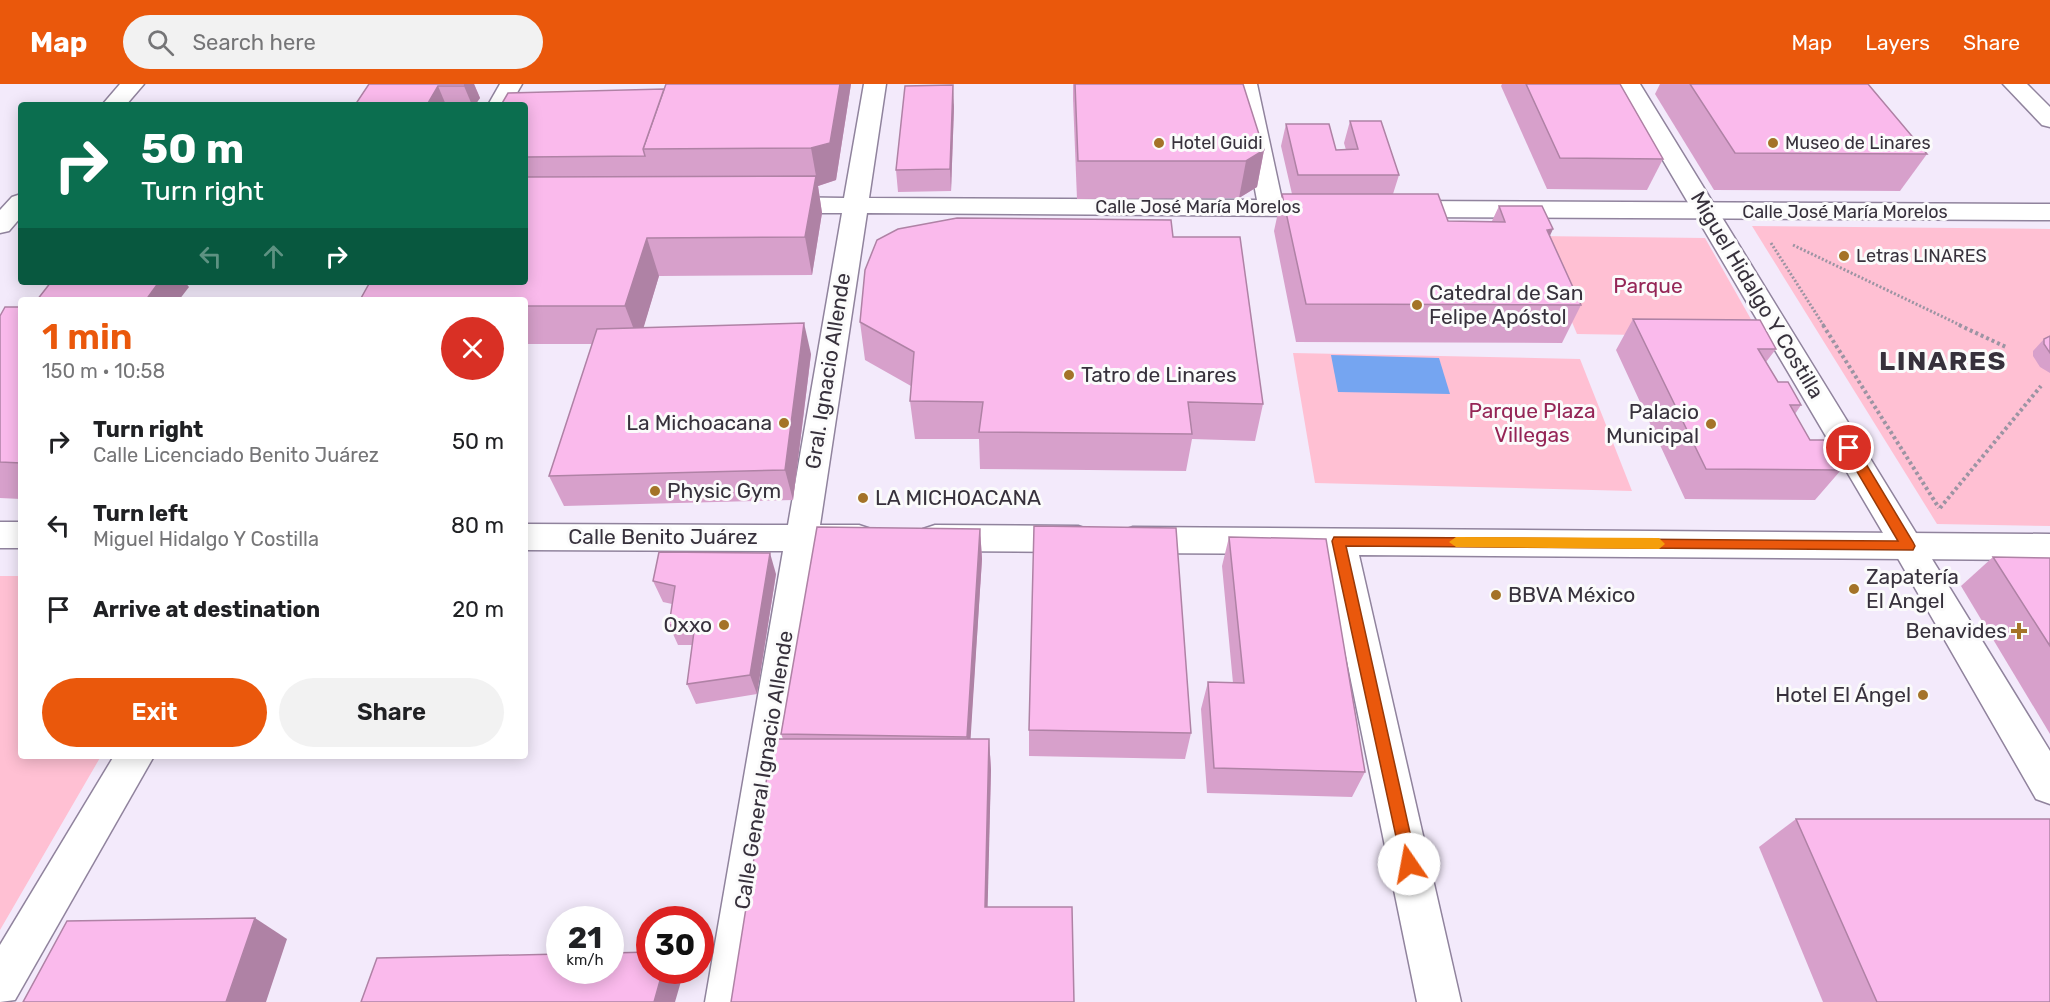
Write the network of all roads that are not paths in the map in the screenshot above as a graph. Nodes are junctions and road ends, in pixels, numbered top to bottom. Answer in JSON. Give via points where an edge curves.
{"nodes":[{"id":1,"x":133,"y":84,"type":"edge"},
{"id":2,"x":511,"y":84,"type":"edge"},
{"id":3,"x":874,"y":84,"type":"edge"},
{"id":4,"x":1246,"y":84,"type":"edge"},
{"id":5,"x":1629,"y":84,"type":"edge"},
{"id":6,"x":2014,"y":84,"type":"edge"},
{"id":7,"x":116,"y":102,"type":"edge"},
{"id":8,"x":501,"y":102,"type":"edge"},
{"id":9,"x":2050,"y":120,"type":"edge"},
{"id":10,"x":0,"y":200,"type":"edge"},
{"id":11,"x":18,"y":201,"type":"edge"},
{"id":12,"x":18,"y":204,"type":"edge"},
{"id":13,"x":749,"y":204,"type":"edge"},
{"id":14,"x":855,"y":205,"type":"junction"},
{"id":15,"x":1271,"y":207,"type":"junction"},
{"id":16,"x":1707,"y":212,"type":"junction"},
{"id":17,"x":2050,"y":212,"type":"edge"},
{"id":18,"x":0,"y":225,"type":"edge"},
{"id":19,"x":0,"y":535,"type":"edge"},
{"id":20,"x":18,"y":535,"type":"edge"},
{"id":21,"x":528,"y":537,"type":"edge"},
{"id":22,"x":801,"y":537,"type":"junction"},
{"id":23,"x":1338,"y":541,"type":"junction"},
{"id":24,"x":1908,"y":546,"type":"junction"},
{"id":25,"x":2050,"y":547,"type":"edge"},
{"id":26,"x":133,"y":759,"type":"edge"},
{"id":27,"x":2050,"y":786,"type":"edge"},
{"id":28,"x":0,"y":985,"type":"edge"},
{"id":29,"x":727,"y":1002,"type":"edge"},
{"id":30,"x":1439,"y":1002,"type":"edge"}],
"edges":[{"from":1,"to":7,"type":"street"},
{"from":2,"to":8,"type":"street"},
{"from":3,"to":14,"type":"street"},
{"from":4,"to":15,"type":"street"},
{"from":5,"to":16,"type":"street","name":"Miguel Hidalgo Y Costilla"},
{"from":6,"to":9,"type":"street"},
{"from":10,"to":11,"type":"street"},
{"from":12,"to":18,"type":"street"},
{"from":13,"to":14,"type":"street","name":"Calle José María Morelos"},
{"from":14,"to":15,"type":"street","name":"Calle José María Morelos"},
{"from":14,"to":22,"type":"street","name":"Gral. Ignacio Allende"},
{"from":15,"to":16,"type":"street","name":"Calle José María Morelos"},
{"from":16,"to":17,"type":"street","name":"Calle José María Morelos"},
{"from":16,"to":24,"type":"street","name":"Miguel Hidalgo Y Costilla"},
{"from":19,"to":20,"type":"street"},
{"from":21,"to":22,"type":"street","name":"Calle Benito Juárez"},
{"from":22,"to":23,"type":"street","name":"Calle Benito Juárez"},
{"from":22,"to":29,"type":"street","name":"Calle General Ignacio Allende"},
{"from":23,"to":24,"type":"street","name":"Calle Benito Juárez"},
{"from":23,"to":30,"type":"street"},
{"from":24,"to":25,"type":"street","name":"Calle Benito Juárez"},
{"from":24,"to":27,"type":"street","name":"Miguel Hidalgo Y Costilla"},
{"from":26,"to":28,"type":"street"}]}
